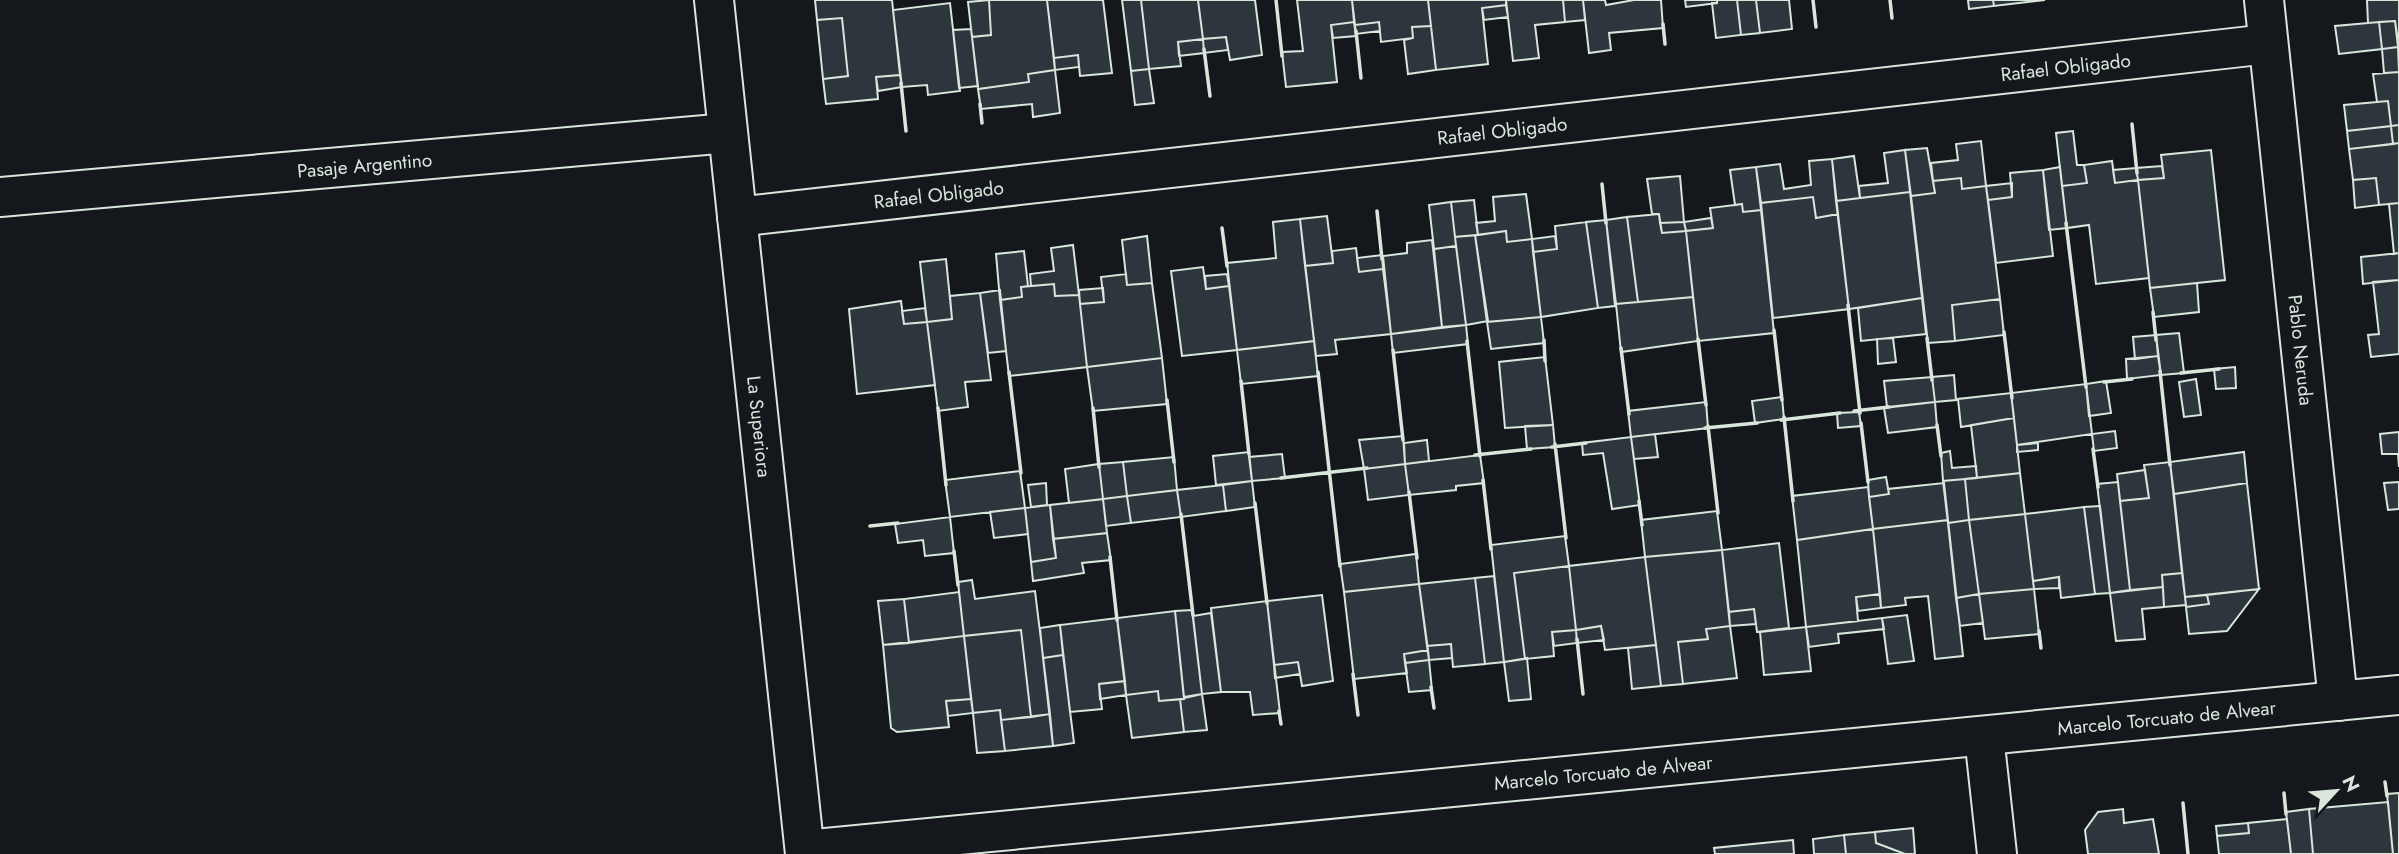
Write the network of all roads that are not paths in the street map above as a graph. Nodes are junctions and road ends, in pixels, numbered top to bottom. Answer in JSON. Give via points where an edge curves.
{"nodes":[{"id":1,"x":714,"y":0,"type":"edge"},
{"id":2,"x":2264,"y":0,"type":"edge"},
{"id":3,"x":2269,"y":44,"type":"junction"},
{"id":4,"x":728,"y":132,"type":"junction"},
{"id":5,"x":0,"y":197,"type":"edge"},
{"id":6,"x":737,"y":217,"type":"junction"},
{"id":7,"x":2399,"y":695,"type":"edge"},
{"id":8,"x":2338,"y":701,"type":"junction"},
{"id":9,"x":1984,"y":736,"type":"junction"},
{"id":10,"x":805,"y":852,"type":"edge"},
{"id":11,"x":1997,"y":854,"type":"edge"}],
"edges":[{"from":1,"to":4,"type":"street","name":"La Superiora"},
{"from":2,"to":3,"type":"street","name":"Pablo Neruda"},
{"from":3,"to":6,"type":"street","name":"Rafael Obligado"},
{"from":3,"to":8,"type":"street","name":"Pablo Neruda"},
{"from":4,"to":5,"type":"street","name":"Pasaje Argentino"},
{"from":4,"to":6,"type":"street","name":"La Superiora"},
{"from":6,"to":10,"type":"street","name":"La Superiora"},
{"from":7,"to":8,"type":"street","name":"Marcelo Torcuato de Alvear"},
{"from":8,"to":9,"type":"street","name":"Marcelo Torcuato de Alvear"},
{"from":9,"to":10,"type":"street","name":"Marcelo Torcuato de Alvear"},
{"from":9,"to":11,"type":"street"}]}
